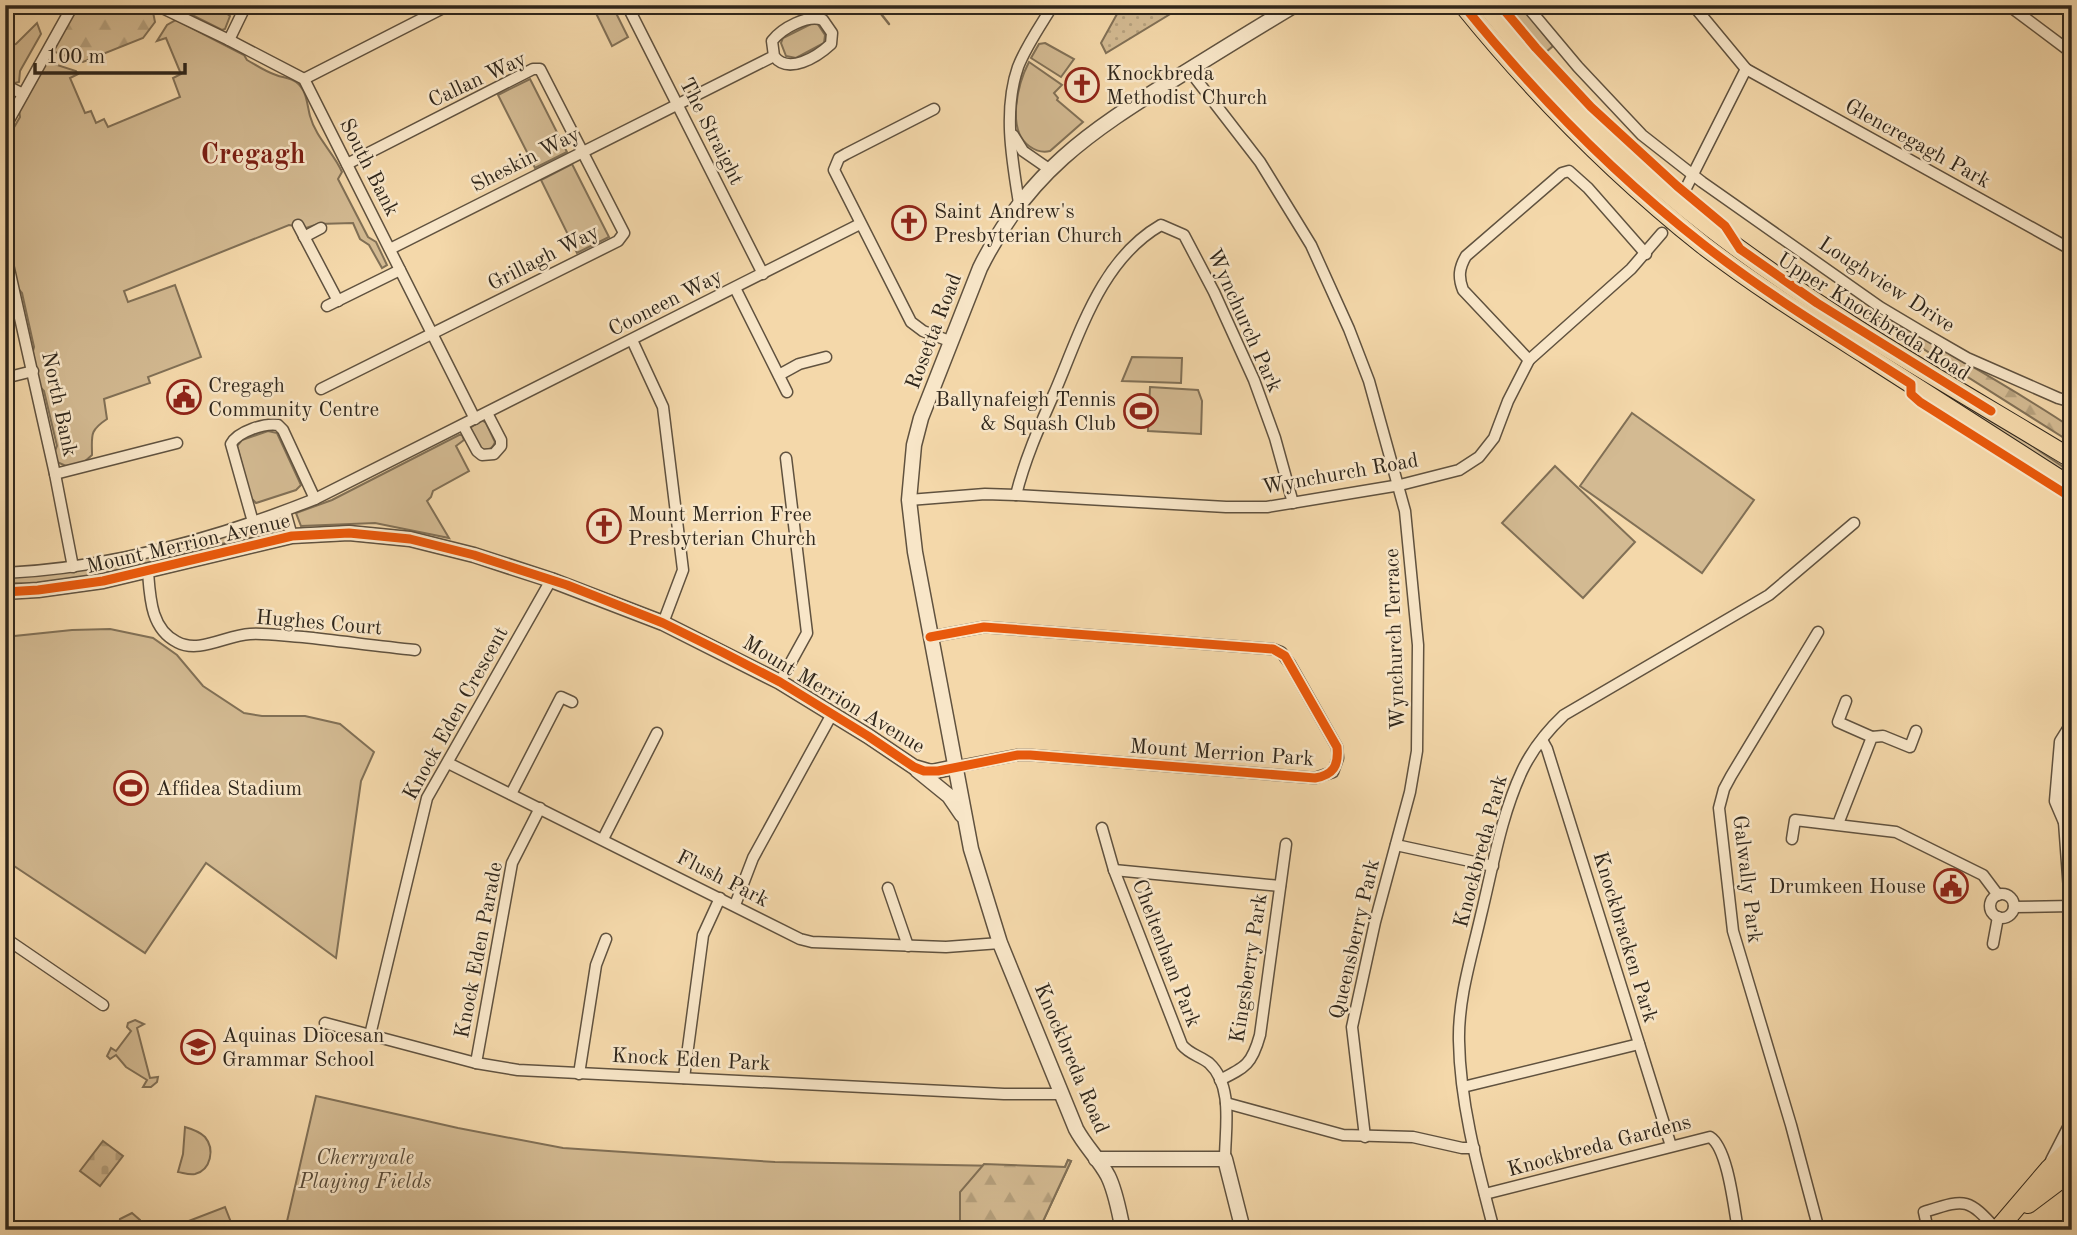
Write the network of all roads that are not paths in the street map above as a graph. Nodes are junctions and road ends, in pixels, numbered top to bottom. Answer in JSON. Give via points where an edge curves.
{"nodes":[{"id":1,"x":72,"y":5,"type":"edge"},
{"id":2,"x":156,"y":5,"type":"edge"},
{"id":3,"x":246,"y":5,"type":"edge"},
{"id":4,"x":449,"y":5,"type":"edge"},
{"id":5,"x":627,"y":5,"type":"edge"},
{"id":6,"x":1053,"y":5,"type":"edge"},
{"id":7,"x":1295,"y":5,"type":"edge"},
{"id":8,"x":1451,"y":5,"type":"edge"},
{"id":9,"x":1463,"y":5,"type":"edge"},
{"id":10,"x":1486,"y":5,"type":"edge"},
{"id":11,"x":1526,"y":5,"type":"edge"},
{"id":12,"x":1693,"y":5,"type":"edge"},
{"id":13,"x":2008,"y":5,"type":"edge"},
{"id":14,"x":1273,"y":10,"type":"edge"},
{"id":15,"x":229,"y":40,"type":"junction"},
{"id":16,"x":1502,"y":52,"type":"junction"},
{"id":17,"x":2072,"y":53,"type":"edge"},
{"id":18,"x":774,"y":56,"type":"junction"},
{"id":19,"x":1746,"y":69,"type":"junction"},
{"id":20,"x":1189,"y":70,"type":"junction"},
{"id":21,"x":304,"y":79,"type":"junction"},
{"id":22,"x":5,"y":85,"type":"edge"},
{"id":23,"x":23,"y":94,"type":"junction"},
{"id":24,"x":677,"y":104,"type":"junction"},
{"id":25,"x":934,"y":109,"type":"dead end"},
{"id":26,"x":5,"y":127,"type":"edge"},
{"id":27,"x":1011,"y":129,"type":"junction"},
{"id":28,"x":583,"y":151,"type":"junction"},
{"id":29,"x":1032,"y":159,"type":"junction"},
{"id":30,"x":347,"y":164,"type":"junction"},
{"id":31,"x":1049,"y":169,"type":"junction"},
{"id":32,"x":1014,"y":171,"type":"junction"},
{"id":33,"x":1694,"y":175,"type":"junction"},
{"id":34,"x":1019,"y":203,"type":"junction"},
{"id":35,"x":1670,"y":217,"type":"junction"},
{"id":36,"x":860,"y":224,"type":"junction"},
{"id":37,"x":298,"y":225,"type":"dead end"},
{"id":38,"x":321,"y":228,"type":"dead end"},
{"id":39,"x":304,"y":237,"type":"junction"},
{"id":40,"x":390,"y":249,"type":"junction"},
{"id":41,"x":2072,"y":250,"type":"edge"},
{"id":42,"x":5,"y":251,"type":"edge"},
{"id":43,"x":1646,"y":254,"type":"junction"},
{"id":44,"x":7,"y":268,"type":"edge"},
{"id":45,"x":400,"y":270,"type":"junction"},
{"id":46,"x":763,"y":274,"type":"junction"},
{"id":47,"x":735,"y":288,"type":"junction"},
{"id":48,"x":338,"y":301,"type":"junction"},
{"id":49,"x":327,"y":306,"type":"dead end"},
{"id":50,"x":433,"y":334,"type":"junction"},
{"id":51,"x":632,"y":340,"type":"junction"},
{"id":52,"x":951,"y":342,"type":"junction"},
{"id":53,"x":826,"y":357,"type":"dead end"},
{"id":54,"x":1529,"y":360,"type":"junction"},
{"id":55,"x":33,"y":371,"type":"junction"},
{"id":56,"x":779,"y":375,"type":"junction"},
{"id":57,"x":5,"y":377,"type":"edge"},
{"id":58,"x":321,"y":389,"type":"dead end"},
{"id":59,"x":787,"y":392,"type":"dead end"},
{"id":60,"x":2072,"y":402,"type":"edge"},
{"id":61,"x":487,"y":413,"type":"junction"},
{"id":62,"x":475,"y":419,"type":"junction"},
{"id":63,"x":463,"y":425,"type":"junction"},
{"id":64,"x":177,"y":443,"type":"dead end"},
{"id":65,"x":786,"y":458,"type":"dead end"},
{"id":66,"x":2072,"y":459,"type":"edge"},
{"id":67,"x":55,"y":474,"type":"junction"},
{"id":68,"x":1400,"y":485,"type":"junction"},
{"id":69,"x":2072,"y":487,"type":"edge"},
{"id":70,"x":1016,"y":495,"type":"junction"},
{"id":71,"x":315,"y":499,"type":"junction"},
{"id":72,"x":909,"y":500,"type":"junction"},
{"id":73,"x":1293,"y":503,"type":"junction"},
{"id":74,"x":285,"y":511,"type":"junction"},
{"id":75,"x":253,"y":522,"type":"junction"},
{"id":76,"x":1854,"y":523,"type":"dead end"},
{"id":77,"x":292,"y":536,"type":"junction"},
{"id":78,"x":73,"y":567,"type":"junction"},
{"id":79,"x":148,"y":572,"type":"junction"},
{"id":80,"x":5,"y":573,"type":"edge"},
{"id":81,"x":551,"y":580,"type":"junction"},
{"id":82,"x":5,"y":592,"type":"edge"},
{"id":83,"x":663,"y":623,"type":"junction"},
{"id":84,"x":1818,"y":632,"type":"dead end"},
{"id":85,"x":930,"y":637,"type":"junction"},
{"id":86,"x":415,"y":650,"type":"dead end"},
{"id":87,"x":780,"y":682,"type":"junction"},
{"id":88,"x":1846,"y":701,"type":"dead end"},
{"id":89,"x":572,"y":702,"type":"dead end"},
{"id":90,"x":832,"y":714,"type":"junction"},
{"id":91,"x":2072,"y":726,"type":"edge"},
{"id":92,"x":1916,"y":731,"type":"dead end"},
{"id":93,"x":657,"y":733,"type":"dead end"},
{"id":94,"x":1872,"y":737,"type":"junction"},
{"id":95,"x":1542,"y":740,"type":"junction"},
{"id":96,"x":449,"y":762,"type":"junction"},
{"id":97,"x":955,"y":767,"type":"junction"},
{"id":98,"x":914,"y":768,"type":"junction"},
{"id":99,"x":2072,"y":789,"type":"edge"},
{"id":100,"x":1410,"y":792,"type":"joint"},
{"id":101,"x":511,"y":794,"type":"junction"},
{"id":102,"x":540,"y":808,"type":"junction"},
{"id":103,"x":964,"y":819,"type":"junction"},
{"id":104,"x":2066,"y":822,"type":"junction"},
{"id":105,"x":1838,"y":824,"type":"junction"},
{"id":106,"x":1102,"y":828,"type":"dead end"},
{"id":107,"x":603,"y":839,"type":"junction"},
{"id":108,"x":1792,"y":839,"type":"dead end"},
{"id":109,"x":1286,"y":844,"type":"dead end"},
{"id":110,"x":1396,"y":845,"type":"junction"},
{"id":111,"x":1493,"y":866,"type":"junction"},
{"id":112,"x":1114,"y":870,"type":"junction"},
{"id":113,"x":1280,"y":886,"type":"junction"},
{"id":114,"x":888,"y":888,"type":"dead end"},
{"id":115,"x":1998,"y":895,"type":"junction"},
{"id":116,"x":720,"y":898,"type":"junction"},
{"id":117,"x":735,"y":905,"type":"junction"},
{"id":118,"x":2072,"y":905,"type":"edge"},
{"id":119,"x":2014,"y":907,"type":"junction"},
{"id":120,"x":1998,"y":917,"type":"junction"},
{"id":121,"x":5,"y":938,"type":"edge"},
{"id":122,"x":606,"y":939,"type":"dead end"},
{"id":123,"x":1000,"y":943,"type":"junction"},
{"id":124,"x":1993,"y":944,"type":"dead end"},
{"id":125,"x":908,"y":946,"type":"junction"},
{"id":126,"x":103,"y":1005,"type":"dead end"},
{"id":127,"x":325,"y":1023,"type":"dead end"},
{"id":128,"x":370,"y":1035,"type":"junction"},
{"id":129,"x":1639,"y":1044,"type":"junction"},
{"id":130,"x":476,"y":1063,"type":"junction"},
{"id":131,"x":579,"y":1074,"type":"junction"},
{"id":132,"x":684,"y":1078,"type":"junction"},
{"id":133,"x":1220,"y":1080,"type":"junction"},
{"id":134,"x":1464,"y":1087,"type":"junction"},
{"id":135,"x":1061,"y":1094,"type":"junction"},
{"id":136,"x":1226,"y":1103,"type":"junction"},
{"id":137,"x":2072,"y":1124,"type":"edge"},
{"id":138,"x":1366,"y":1137,"type":"junction"},
{"id":139,"x":1671,"y":1146,"type":"junction"},
{"id":140,"x":1474,"y":1147,"type":"junction"},
{"id":141,"x":2072,"y":1147,"type":"edge"},
{"id":142,"x":1225,"y":1158,"type":"junction"},
{"id":143,"x":1096,"y":1159,"type":"junction"},
{"id":144,"x":2049,"y":1169,"type":"junction"},
{"id":145,"x":2071,"y":1170,"type":"edge"},
{"id":146,"x":1485,"y":1194,"type":"junction"},
{"id":147,"x":2027,"y":1194,"type":"junction"},
{"id":148,"x":1999,"y":1228,"type":"edge"},
{"id":149,"x":1123,"y":1230,"type":"edge"},
{"id":150,"x":1243,"y":1230,"type":"edge"},
{"id":151,"x":1494,"y":1230,"type":"edge"},
{"id":152,"x":1738,"y":1230,"type":"edge"},
{"id":153,"x":1819,"y":1230,"type":"edge"},
{"id":154,"x":1928,"y":1230,"type":"edge"}],
"edges":[{"from":1,"to":23,"type":"street"},
{"from":2,"to":15,"type":"street"},
{"from":3,"to":15,"type":"street"},
{"from":4,"to":21,"type":"street"},
{"from":5,"to":24,"type":"street","name":"The Straight"},
{"from":6,"to":27,"type":"street","via":[[1019,65],[1010,106]]},
{"from":7,"to":14,"type":"street","name":"Rosetta Road"},
{"from":8,"to":16,"type":"main road","via":[[1471,30]]},
{"from":9,"to":16,"type":"main road","name":"Upper Knockbreda Road"},
{"from":10,"to":35,"type":"main road","name":"Upper Knockbreda Road","via":[[1569,99],[1631,160]]},
{"from":11,"to":33,"type":"street","name":"Loughview Drive","via":[[1643,135]]},
{"from":12,"to":19,"type":"street"},
{"from":13,"to":17,"type":"street"},
{"from":14,"to":20,"type":"street","name":"Rosetta Road"},
{"from":15,"to":21,"type":"street"},
{"from":16,"to":35,"type":"main road","name":"Upper Knockbreda Road","via":[[1575,132]]},
{"from":18,"to":18,"type":"street","via":[[772,41],[778,34],[806,20],[823,20],[832,33],[831,44],[824,50],[794,65],[778,62]]},
{"from":18,"to":24,"type":"street","name":"Sheskin Way"},
{"from":19,"to":33,"type":"street","name":"Wynchurch Road"},
{"from":19,"to":41,"type":"street","name":"Glencregagh Park"},
{"from":20,"to":31,"type":"street","name":"Rosetta Road","via":[[1100,126]]},
{"from":20,"to":68,"type":"street","name":"Wynchurch Terrace","via":[[1261,162],[1311,245],[1369,381]]},
{"from":21,"to":30,"type":"street","name":"South Bank"},
{"from":22,"to":23,"type":"street"},
{"from":23,"to":26,"type":"street"},
{"from":24,"to":28,"type":"street","name":"Sheskin Way"},
{"from":24,"to":46,"type":"street","name":"The Straight"},
{"from":25,"to":36,"type":"street","via":[[836,163],[836,177]]},
{"from":27,"to":29,"type":"street"},
{"from":27,"to":32,"type":"street"},
{"from":28,"to":30,"type":"street","name":"Callan Way","via":[[537,68]]},
{"from":28,"to":40,"type":"street","name":"Sheskin Way"},
{"from":28,"to":50,"type":"street","name":"Grillagh Way","via":[[622,228],[622,237]]},
{"from":29,"to":31,"type":"street"},
{"from":29,"to":32,"type":"street"},
{"from":30,"to":40,"type":"street","name":"South Bank"},
{"from":31,"to":34,"type":"street","name":"Rosetta Road"},
{"from":32,"to":34,"type":"street"},
{"from":33,"to":35,"type":"street","name":"Wynchurch Road"},
{"from":33,"to":60,"type":"street","name":"Loughview Drive","via":[[1880,307],[1967,358]]},
{"from":34,"to":52,"type":"street","name":"Rosetta Road","via":[[986,257]]},
{"from":35,"to":43,"type":"street","name":"Wynchurch Road"},
{"from":35,"to":66,"type":"main road","name":"Upper Knockbreda Road","via":[[1740,249],[1817,303]]},
{"from":35,"to":69,"type":"main road","name":"Upper Knockbreda Road","via":[[1796,310]]},
{"from":36,"to":46,"type":"street","name":"Cooneen Way"},
{"from":36,"to":52,"type":"street","via":[[911,322]]},
{"from":37,"to":39,"type":"street"},
{"from":38,"to":39,"type":"street"},
{"from":39,"to":48,"type":"street"},
{"from":40,"to":45,"type":"street","name":"South Bank"},
{"from":42,"to":44,"type":"street","name":"North Bank"},
{"from":43,"to":54,"type":"street","name":"Wynchurch Road"},
{"from":43,"to":54,"type":"street","via":[[1569,171],[1466,256],[1460,267],[1463,290]]},
{"from":44,"to":55,"type":"street","name":"North Bank"},
{"from":45,"to":48,"type":"street"},
{"from":45,"to":50,"type":"street","name":"South Bank"},
{"from":46,"to":47,"type":"street","name":"Cooneen Way"},
{"from":47,"to":51,"type":"street","name":"Cooneen Way"},
{"from":47,"to":56,"type":"street"},
{"from":48,"to":49,"type":"street"},
{"from":50,"to":58,"type":"street"},
{"from":50,"to":62,"type":"street","name":"South Bank"},
{"from":51,"to":61,"type":"street","name":"Cooneen Way"},
{"from":51,"to":83,"type":"street","via":[[663,407],[683,570]]},
{"from":52,"to":72,"type":"street","name":"Rosetta Road","via":[[921,418]]},
{"from":53,"to":56,"type":"street"},
{"from":54,"to":68,"type":"street","name":"Wynchurch Road","via":[[1493,438],[1479,457],[1459,470]]},
{"from":55,"to":57,"type":"street"},
{"from":55,"to":67,"type":"street","name":"North Bank"},
{"from":56,"to":59,"type":"street"},
{"from":61,"to":62,"type":"street","name":"Cooneen Way"},
{"from":61,"to":63,"type":"street","via":[[501,440],[494,454],[477,452]]},
{"from":62,"to":63,"type":"street","name":"Cooneen Way"},
{"from":63,"to":71,"type":"street","name":"Cooneen Way"},
{"from":64,"to":67,"type":"street"},
{"from":65,"to":87,"type":"street","via":[[807,633]]},
{"from":67,"to":78,"type":"street","name":"North Bank"},
{"from":68,"to":73,"type":"street","name":"Wynchurch Road"},
{"from":68,"to":100,"type":"street","name":"Wynchurch Terrace","via":[[1418,645],[1417,751]]},
{"from":70,"to":72,"type":"street","name":"Wynchurch Road"},
{"from":70,"to":73,"type":"street","name":"Wynchurch Road","via":[[1226,507]]},
{"from":70,"to":73,"type":"street","name":"Wynchurch Park","via":[[1042,421],[1101,288],[1133,244],[1161,225],[1184,235],[1214,293],[1254,380]]},
{"from":71,"to":74,"type":"street","name":"Cooneen Way"},
{"from":71,"to":75,"type":"street","via":[[278,425],[240,435],[231,444]]},
{"from":72,"to":85,"type":"street","name":"Rosetta Road"},
{"from":74,"to":75,"type":"street","name":"Mount Merrion Avenue"},
{"from":74,"to":77,"type":"street"},
{"from":75,"to":78,"type":"street","name":"Mount Merrion Avenue"},
{"from":76,"to":95,"type":"street","name":"Knockbreda Park","via":[[1769,594],[1583,702]]},
{"from":77,"to":79,"type":"street","name":"Mount Merrion Avenue"},
{"from":77,"to":81,"type":"street","name":"Mount Merrion Avenue","via":[[349,533],[410,539]]},
{"from":78,"to":80,"type":"street","name":"Mount Merrion Avenue"},
{"from":79,"to":82,"type":"street","name":"Mount Merrion Avenue","via":[[74,586]]},
{"from":79,"to":86,"type":"street","name":"Hughes Court","via":[[158,625],[184,645],[263,634]]},
{"from":81,"to":83,"type":"street","name":"Mount Merrion Avenue"},
{"from":81,"to":96,"type":"street","name":"Knock Eden Crescent"},
{"from":83,"to":87,"type":"street","name":"Mount Merrion Avenue"},
{"from":84,"to":153,"type":"street","name":"Galwally Park","via":[[1731,776],[1720,808],[1739,958]]},
{"from":85,"to":97,"type":"street","name":"Rosetta Road"},
{"from":85,"to":97,"type":"street","name":"Mount Merrion Park","via":[[984,627],[1273,649],[1285,656],[1337,747],[1338,758],[1332,772],[1315,778],[1030,755]]},
{"from":87,"to":90,"type":"street","name":"Mount Merrion Avenue"},
{"from":88,"to":94,"type":"street","via":[[1838,722]]},
{"from":89,"to":101,"type":"street","via":[[561,697]]},
{"from":90,"to":98,"type":"street","name":"Mount Merrion Avenue"},
{"from":90,"to":117,"type":"street","via":[[752,858]]},
{"from":91,"to":104,"type":"street","via":[[2062,742],[2058,778],[2057,801]]},
{"from":92,"to":94,"type":"street","via":[[1910,747],[1883,736]]},
{"from":93,"to":107,"type":"street"},
{"from":94,"to":105,"type":"street"},
{"from":95,"to":111,"type":"street","name":"Knockbreda Park","via":[[1523,768],[1510,801]]},
{"from":95,"to":129,"type":"street","name":"Knockbracken Park"},
{"from":96,"to":101,"type":"street","name":"Flush Park"},
{"from":96,"to":128,"type":"street","name":"Knock Eden Crescent","via":[[422,811]]},
{"from":97,"to":98,"type":"street","name":"Mount Merrion Avenue","via":[[931,772]]},
{"from":97,"to":103,"type":"street","name":"Rosetta Road"},
{"from":98,"to":103,"type":"street","via":[[948,796]]},
{"from":99,"to":104,"type":"street"},
{"from":100,"to":110,"type":"street","name":"Queensberry Park"},
{"from":101,"to":102,"type":"street","name":"Flush Park"},
{"from":102,"to":107,"type":"street","name":"Flush Park"},
{"from":102,"to":130,"type":"street","name":"Knock Eden Parade","via":[[512,863]]},
{"from":103,"to":123,"type":"street","name":"Knockbreda Road"},
{"from":104,"to":118,"type":"street"},
{"from":105,"to":108,"type":"street","via":[[1795,820]]},
{"from":105,"to":115,"type":"street","via":[[1906,836],[1983,875]]},
{"from":106,"to":112,"type":"street","name":"Cheltenham Park"},
{"from":107,"to":116,"type":"street","name":"Flush Park"},
{"from":109,"to":113,"type":"street","name":"Kingsberry Park"},
{"from":110,"to":111,"type":"street"},
{"from":110,"to":138,"type":"street","name":"Queensberry Park","via":[[1352,1027]]},
{"from":111,"to":134,"type":"street","name":"Knockbreda Park","via":[[1463,992],[1459,1040]]},
{"from":112,"to":113,"type":"street"},
{"from":112,"to":133,"type":"street","name":"Cheltenham Park","via":[[1182,1045],[1208,1062]]},
{"from":113,"to":133,"type":"street","name":"Kingsberry Park","via":[[1256,1050],[1248,1065]]},
{"from":114,"to":125,"type":"street"},
{"from":115,"to":119,"type":"street","via":[[2010,896]]},
{"from":115,"to":120,"type":"street","via":[[1991,906]]},
{"from":116,"to":117,"type":"street","name":"Flush Park"},
{"from":116,"to":132,"type":"street","via":[[703,935]]},
{"from":117,"to":125,"type":"street","name":"Flush Park","via":[[812,942]]},
{"from":118,"to":119,"type":"street"},
{"from":119,"to":120,"type":"street","via":[[2009,916]]},
{"from":120,"to":124,"type":"street"},
{"from":121,"to":126,"type":"street"},
{"from":122,"to":131,"type":"street","via":[[596,965]]},
{"from":123,"to":125,"type":"street","name":"Flush Park"},
{"from":123,"to":135,"type":"street","name":"Knockbreda Road"},
{"from":127,"to":128,"type":"street","name":"Knock Eden Park"},
{"from":128,"to":130,"type":"street","name":"Knock Eden Park"},
{"from":129,"to":134,"type":"street"},
{"from":129,"to":139,"type":"street","name":"Knockbracken Park"},
{"from":130,"to":131,"type":"street","name":"Knock Eden Park"},
{"from":131,"to":132,"type":"street","name":"Knock Eden Park"},
{"from":132,"to":135,"type":"street","name":"Knock Eden Park"},
{"from":133,"to":136,"type":"street"},
{"from":134,"to":140,"type":"street","name":"Knockbreda Park"},
{"from":135,"to":143,"type":"street","name":"Knockbreda Road","via":[[1086,1148]]},
{"from":136,"to":138,"type":"street"},
{"from":136,"to":142,"type":"street"},
{"from":137,"to":144,"type":"street"},
{"from":138,"to":140,"type":"street","via":[[1413,1137]]},
{"from":139,"to":146,"type":"street","name":"Knockbreda Gardens"},
{"from":139,"to":152,"type":"street","name":"Knockbreda Gardens","via":[[1704,1137],[1714,1140]]},
{"from":140,"to":146,"type":"street","name":"Knockbreda Park"},
{"from":141,"to":144,"type":"main road"},
{"from":142,"to":143,"type":"street","name":"Knockbreda Road"},
{"from":142,"to":150,"type":"street"},
{"from":143,"to":149,"type":"street","via":[[1114,1190]]},
{"from":144,"to":147,"type":"main road"},
{"from":145,"to":147,"type":"main road"},
{"from":145,"to":148,"type":"main road"},
{"from":146,"to":151,"type":"street","name":"Knockbreda Park"},
{"from":147,"to":148,"type":"main road"},
{"from":148,"to":154,"type":"street","via":[[1976,1207],[1959,1202],[1924,1212]]}]}
